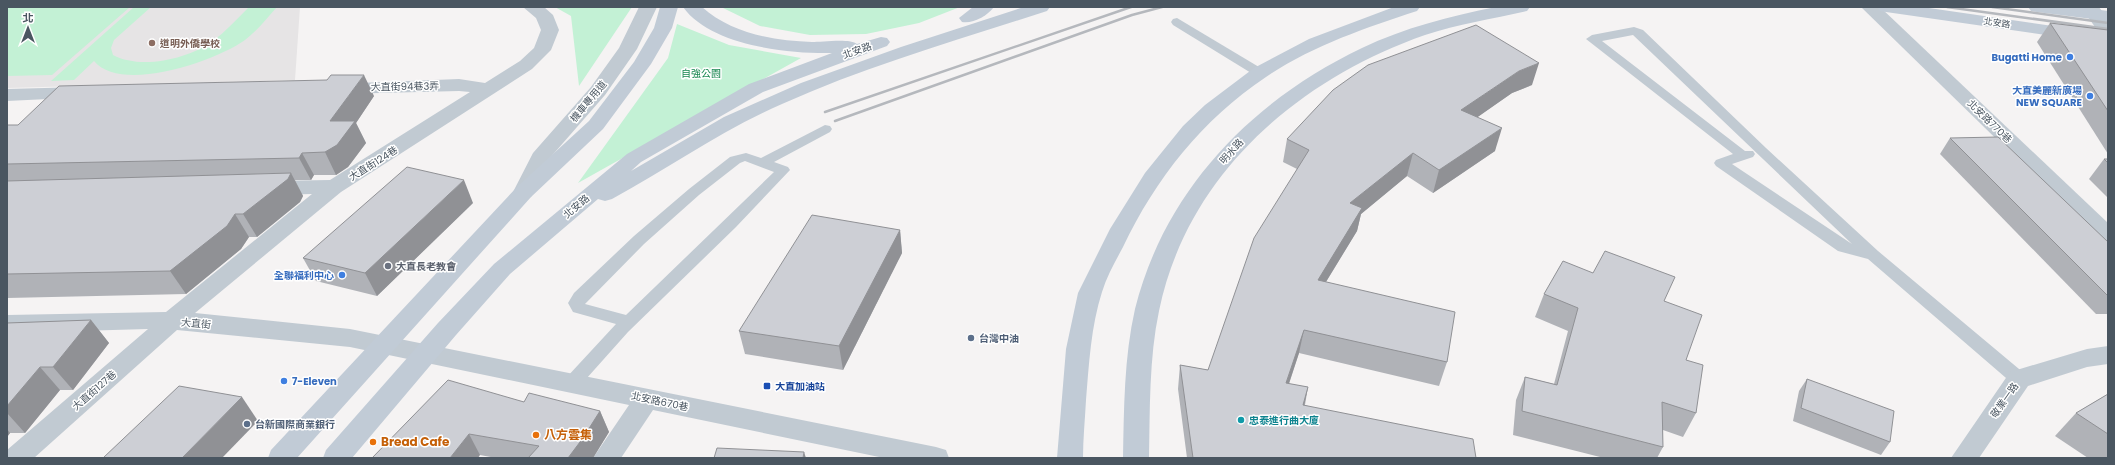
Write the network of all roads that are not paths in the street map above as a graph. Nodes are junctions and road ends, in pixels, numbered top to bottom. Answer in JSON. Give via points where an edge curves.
{"nodes":[{"id":1,"x":532,"y":7,"type":"edge"},
{"id":2,"x":648,"y":7,"type":"edge"},
{"id":3,"x":669,"y":7,"type":"edge"},
{"id":4,"x":692,"y":7,"type":"edge"},
{"id":5,"x":985,"y":7,"type":"edge"},
{"id":6,"x":1004,"y":7,"type":"edge"},
{"id":7,"x":1041,"y":7,"type":"edge"},
{"id":8,"x":1410,"y":7,"type":"edge"},
{"id":9,"x":1521,"y":7,"type":"edge"},
{"id":10,"x":1870,"y":7,"type":"edge"},
{"id":11,"x":1886,"y":7,"type":"edge"},
{"id":12,"x":2037,"y":7,"type":"edge"},
{"id":13,"x":2098,"y":13,"type":"edge"},
{"id":14,"x":968,"y":18,"type":"junction"},
{"id":15,"x":1178,"y":22,"type":"dead end"},
{"id":16,"x":2108,"y":33,"type":"edge"},
{"id":17,"x":2108,"y":39,"type":"edge"},
{"id":18,"x":881,"y":42,"type":"junction"},
{"id":19,"x":1260,"y":73,"type":"junction"},
{"id":20,"x":323,"y":88,"type":"edge"},
{"id":21,"x":491,"y":89,"type":"junction"},
{"id":22,"x":102,"y":93,"type":"edge"},
{"id":23,"x":7,"y":95,"type":"edge"},
{"id":24,"x":825,"y":129,"type":"dead end"},
{"id":25,"x":1761,"y":151,"type":"junction"},
{"id":26,"x":1742,"y":155,"type":"junction"},
{"id":27,"x":762,"y":163,"type":"junction"},
{"id":28,"x":334,"y":187,"type":"junction"},
{"id":29,"x":255,"y":189,"type":"edge"},
{"id":30,"x":524,"y":192,"type":"junction"},
{"id":31,"x":565,"y":215,"type":"junction"},
{"id":32,"x":2108,"y":235,"type":"edge"},
{"id":33,"x":1873,"y":255,"type":"junction"},
{"id":34,"x":172,"y":321,"type":"junction"},
{"id":35,"x":630,"y":322,"type":"junction"},
{"id":36,"x":7,"y":324,"type":"edge"},
{"id":37,"x":384,"y":344,"type":"junction"},
{"id":38,"x":426,"y":353,"type":"junction"},
{"id":39,"x":2108,"y":355,"type":"edge"},
{"id":40,"x":2019,"y":379,"type":"junction"},
{"id":41,"x":572,"y":383,"type":"junction"},
{"id":42,"x":647,"y":399,"type":"junction"},
{"id":43,"x":860,"y":451,"type":"edge"},
{"id":44,"x":16,"y":458,"type":"edge"},
{"id":45,"x":281,"y":458,"type":"edge"},
{"id":46,"x":336,"y":458,"type":"edge"},
{"id":47,"x":606,"y":458,"type":"edge"},
{"id":48,"x":936,"y":458,"type":"edge"},
{"id":49,"x":1070,"y":458,"type":"edge"},
{"id":50,"x":1136,"y":458,"type":"edge"},
{"id":51,"x":1964,"y":458,"type":"edge"}],
"edges":[{"from":1,"to":21,"type":"street","name":"大直街124巷","via":[[544,15],[550,30],[542,50],[526,65]]},
{"from":2,"to":30,"type":"street","name":"機車專用道","via":[[628,49],[598,91],[540,157]]},
{"from":3,"to":30,"type":"main road","via":[[663,28],[642,64],[596,125]]},
{"from":4,"to":18,"type":"main road","name":"北安路","via":[[721,28],[754,40],[794,46],[837,48]]},
{"from":5,"to":14,"type":"main road","name":"北安路"},
{"from":6,"to":14,"type":"main road","name":"北安路"},
{"from":7,"to":31,"type":"main road","via":[[848,70],[773,100],[684,146],[625,184]]},
{"from":8,"to":19,"type":"main road","via":[[1352,26],[1305,47]]},
{"from":9,"to":50,"type":"main road","name":"明水路","via":[[1418,32],[1325,73],[1251,128],[1221,160],[1190,204],[1163,256],[1147,308],[1138,380]]},
{"from":10,"to":32,"type":"street","name":"北安路770巷"},
{"from":11,"to":17,"type":"main road","name":"北安路"},
{"from":12,"to":13,"type":"main road"},
{"from":13,"to":16,"type":"street"},
{"from":14,"to":18,"type":"main road","name":"北安路","via":[[928,33]]},
{"from":15,"to":19,"type":"lane"},
{"from":18,"to":31,"type":"main road","name":"北安路","via":[[756,88],[634,158]]},
{"from":19,"to":49,"type":"main road","via":[[1217,105],[1186,134],[1156,169],[1122,224],[1090,292],[1076,357]]},
{"from":20,"to":21,"type":"street","name":"大直街94巷3弄","via":[[459,85]]},
{"from":21,"to":28,"type":"street","name":"大直街124巷"},
{"from":22,"to":23,"type":"street"},
{"from":24,"to":27,"type":"lane"},
{"from":25,"to":26,"type":"lane"},
{"from":25,"to":26,"type":"lane","via":[[1639,33],[1634,31],[1592,39]]},
{"from":25,"to":33,"type":"lane"},
{"from":26,"to":33,"type":"lane","via":[[1721,163],[1842,247]]},
{"from":27,"to":35,"type":"lane","via":[[783,170]]},
{"from":27,"to":35,"type":"lane","via":[[746,158],[736,160],[694,192],[639,240],[576,303],[579,308]]},
{"from":28,"to":29,"type":"street"},
{"from":28,"to":34,"type":"street","name":"大直街124巷"},
{"from":30,"to":37,"type":"main road"},
{"from":31,"to":38,"type":"main road","name":"北安路","via":[[502,269]]},
{"from":33,"to":40,"type":"lane"},
{"from":34,"to":36,"type":"street","name":"大直街"},
{"from":34,"to":37,"type":"street","name":"大直街","via":[[350,338]]},
{"from":34,"to":44,"type":"street","name":"大直街127巷"},
{"from":35,"to":41,"type":"lane","via":[[597,353]]},
{"from":37,"to":38,"type":"street","name":"北安路670巷"},
{"from":37,"to":45,"type":"main road"},
{"from":38,"to":41,"type":"street","name":"北安路670巷"},
{"from":38,"to":46,"type":"main road","name":"北安路"},
{"from":39,"to":40,"type":"street","name":"敬業一路","via":[[2087,358]]},
{"from":40,"to":51,"type":"street","name":"敬業一路"},
{"from":41,"to":42,"type":"street","name":"北安路670巷"},
{"from":42,"to":43,"type":"street","name":"北安路670巷"},
{"from":42,"to":47,"type":"street"},
{"from":43,"to":48,"type":"street","name":"北安路670巷"}]}
